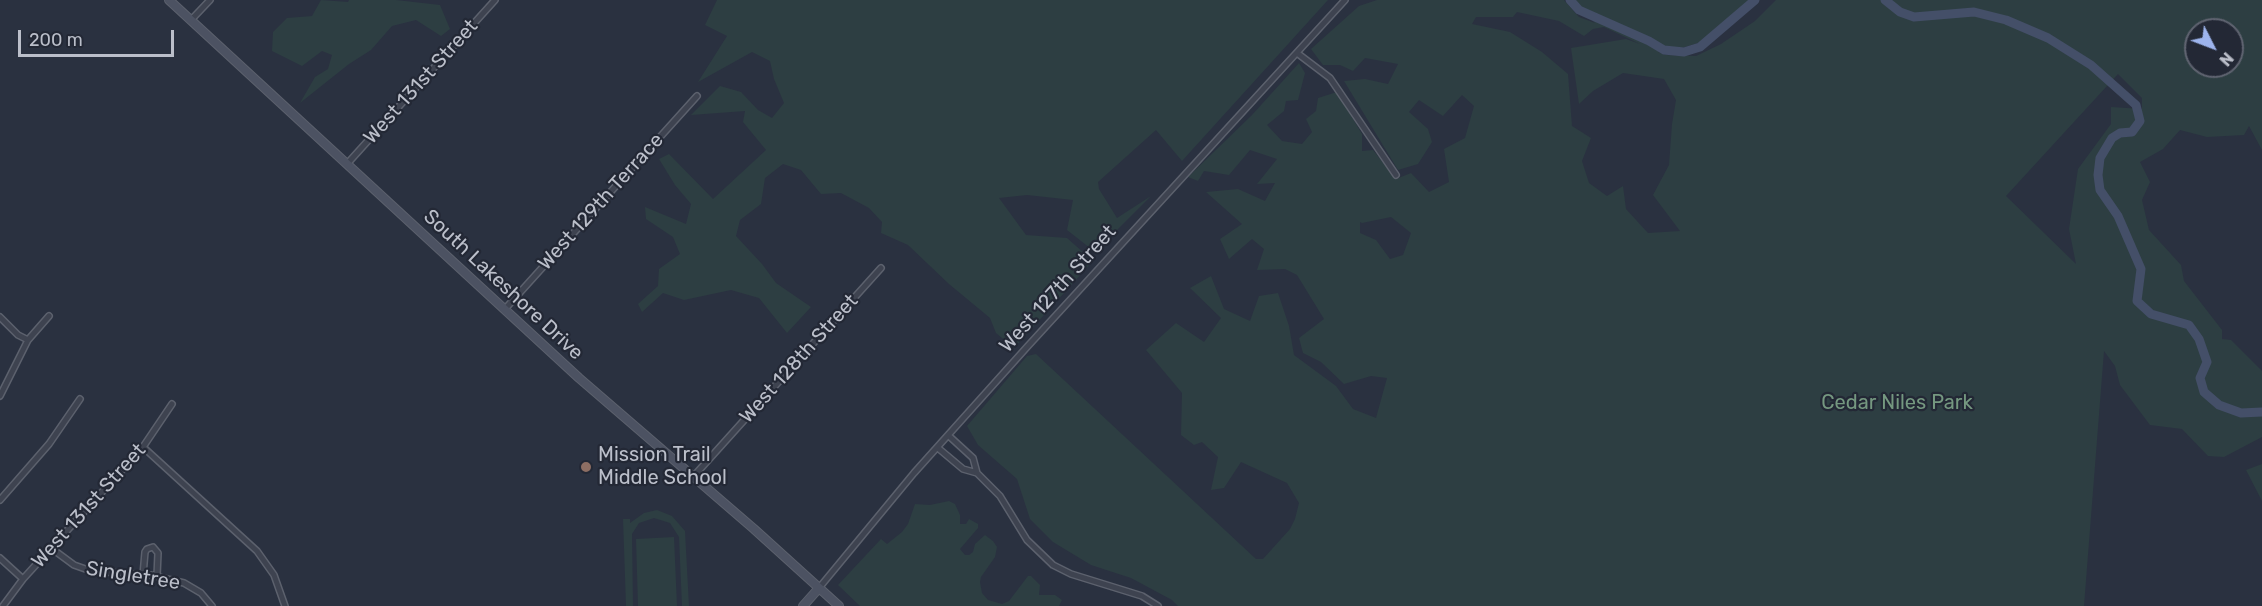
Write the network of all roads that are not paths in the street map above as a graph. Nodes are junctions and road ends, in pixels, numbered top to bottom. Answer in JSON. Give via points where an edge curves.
{"nodes":[{"id":1,"x":169,"y":0,"type":"edge"},
{"id":2,"x":210,"y":0,"type":"edge"},
{"id":3,"x":495,"y":0,"type":"edge"},
{"id":4,"x":1345,"y":0,"type":"edge"},
{"id":5,"x":191,"y":20,"type":"junction"},
{"id":6,"x":1297,"y":53,"type":"junction"},
{"id":7,"x":697,"y":96,"type":"dead end"},
{"id":8,"x":347,"y":164,"type":"junction"},
{"id":9,"x":1396,"y":175,"type":"dead end"},
{"id":10,"x":881,"y":268,"type":"dead end"},
{"id":11,"x":505,"y":309,"type":"junction"},
{"id":12,"x":49,"y":316,"type":"dead end"},
{"id":13,"x":0,"y":317,"type":"edge"},
{"id":14,"x":28,"y":340,"type":"junction"},
{"id":15,"x":0,"y":396,"type":"edge"},
{"id":16,"x":80,"y":399,"type":"dead end"},
{"id":17,"x":172,"y":404,"type":"dead end"},
{"id":18,"x":949,"y":436,"type":"junction"},
{"id":19,"x":143,"y":447,"type":"junction"},
{"id":20,"x":938,"y":448,"type":"junction"},
{"id":21,"x":977,"y":473,"type":"junction"},
{"id":22,"x":693,"y":477,"type":"junction"},
{"id":23,"x":0,"y":501,"type":"edge"},
{"id":24,"x":51,"y":548,"type":"junction"},
{"id":25,"x":0,"y":558,"type":"edge"},
{"id":26,"x":143,"y":575,"type":"junction"},
{"id":27,"x":157,"y":576,"type":"junction"},
{"id":28,"x":23,"y":579,"type":"junction"},
{"id":29,"x":819,"y":588,"type":"junction"},
{"id":30,"x":3,"y":606,"type":"edge"},
{"id":31,"x":213,"y":606,"type":"edge"},
{"id":32,"x":285,"y":606,"type":"edge"},
{"id":33,"x":803,"y":606,"type":"edge"},
{"id":34,"x":839,"y":606,"type":"edge"},
{"id":35,"x":1158,"y":606,"type":"edge"}],
"edges":[{"from":1,"to":5,"type":"street","name":"South Lakeshore Drive"},
{"from":2,"to":5,"type":"street"},
{"from":3,"to":8,"type":"street","name":"West 131st Street"},
{"from":4,"to":6,"type":"street","name":"West 127th Street"},
{"from":5,"to":8,"type":"street","name":"South Lakeshore Drive"},
{"from":6,"to":9,"type":"street","via":[[1330,78]]},
{"from":6,"to":18,"type":"street","name":"West 127th Street"},
{"from":7,"to":11,"type":"street","name":"West 129th Terrace"},
{"from":8,"to":11,"type":"street","name":"South Lakeshore Drive"},
{"from":10,"to":22,"type":"street","name":"West 128th Street"},
{"from":11,"to":22,"type":"street","name":"South Lakeshore Drive"},
{"from":12,"to":14,"type":"street"},
{"from":13,"to":14,"type":"street"},
{"from":14,"to":15,"type":"street"},
{"from":16,"to":23,"type":"street","via":[[49,444]]},
{"from":17,"to":19,"type":"street","name":"West 131st Street"},
{"from":18,"to":20,"type":"street","name":"West 127th Street"},
{"from":18,"to":21,"type":"street","via":[[973,458]]},
{"from":19,"to":24,"type":"street","name":"West 131st Street"},
{"from":19,"to":32,"type":"street","via":[[257,551],[274,575]]},
{"from":20,"to":21,"type":"street","via":[[963,469]]},
{"from":20,"to":29,"type":"street","name":"West 127th Street"},
{"from":21,"to":35,"type":"street","via":[[1000,496],[1027,540],[1053,565],[1142,596]]},
{"from":22,"to":29,"type":"street","name":"South Lakeshore Drive"},
{"from":24,"to":26,"type":"street","name":"Singletree","via":[[83,569]]},
{"from":24,"to":28,"type":"street","name":"West 131st Street"},
{"from":25,"to":28,"type":"street"},
{"from":26,"to":27,"type":"street","name":"Singletree"},
{"from":26,"to":27,"type":"street","via":[[145,552],[153,547],[158,555]]},
{"from":27,"to":31,"type":"street","name":"Singletree","via":[[191,586]]},
{"from":28,"to":30,"type":"street","name":"West 131st Street"},
{"from":29,"to":33,"type":"street","name":"West 127th Street"},
{"from":29,"to":34,"type":"street","name":"South Lakeshore Drive"}]}
